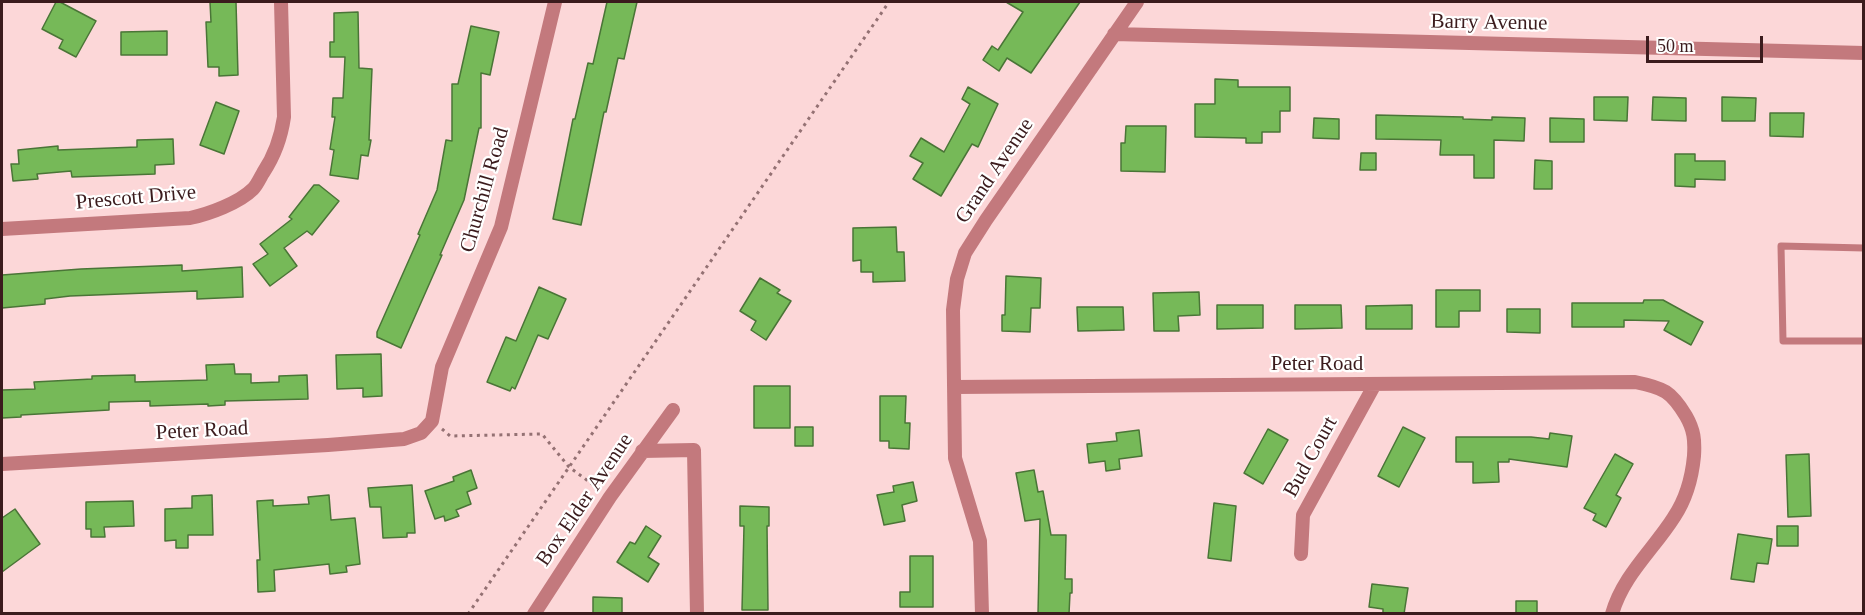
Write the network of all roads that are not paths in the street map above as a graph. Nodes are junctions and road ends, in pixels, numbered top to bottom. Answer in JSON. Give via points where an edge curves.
{"nodes":[{"id":1,"x":280,"y":2,"type":"edge"},
{"id":2,"x":555,"y":2,"type":"edge"},
{"id":3,"x":1137,"y":2,"type":"edge"},
{"id":4,"x":1114,"y":34,"type":"junction"},
{"id":5,"x":1863,"y":53,"type":"edge"},
{"id":6,"x":2,"y":229,"type":"edge"},
{"id":7,"x":1863,"y":248,"type":"edge"},
{"id":8,"x":1863,"y":341,"type":"edge"},
{"id":9,"x":1375,"y":384,"type":"junction"},
{"id":10,"x":955,"y":387,"type":"junction"},
{"id":11,"x":673,"y":410,"type":"dead end"},
{"id":12,"x":404,"y":439,"type":"joint"},
{"id":13,"x":642,"y":451,"type":"junction"},
{"id":14,"x":2,"y":464,"type":"edge"},
{"id":15,"x":1301,"y":554,"type":"dead end"},
{"id":16,"x":534,"y":614,"type":"edge"},
{"id":17,"x":697,"y":614,"type":"edge"},
{"id":18,"x":982,"y":614,"type":"edge"},
{"id":19,"x":1612,"y":614,"type":"edge"}],
"edges":[{"from":1,"to":6,"type":"street","name":"Prescott Drive","via":[[284,117],[273,157],[254,189],[219,210],[190,218]]},
{"from":2,"to":12,"type":"street","name":"Churchill Road","via":[[501,227],[442,367],[432,421],[421,433]]},
{"from":3,"to":4,"type":"street","name":"Grand Avenue"},
{"from":4,"to":5,"type":"street","name":"Barry Avenue"},
{"from":4,"to":10,"type":"street","name":"Grand Avenue","via":[[966,253],[953,310]]},
{"from":7,"to":8,"type":"lane","via":[[1781,246],[1783,341]]},
{"from":9,"to":10,"type":"street","name":"Peter Road"},
{"from":9,"to":15,"type":"street","name":"Bud Court","via":[[1303,515]]},
{"from":9,"to":19,"type":"street","name":"Peter Road","via":[[1635,382],[1655,386],[1676,398],[1693,428],[1695,441],[1688,488],[1674,517],[1624,586]]},
{"from":10,"to":18,"type":"street","name":"Grand Avenue","via":[[955,458],[980,541]]},
{"from":11,"to":13,"type":"street","name":"Box Elder Avenue"},
{"from":12,"to":14,"type":"street","name":"Peter Road"},
{"from":13,"to":16,"type":"street","name":"Box Elder Avenue"},
{"from":13,"to":17,"type":"street","via":[[694,450]]}]}
